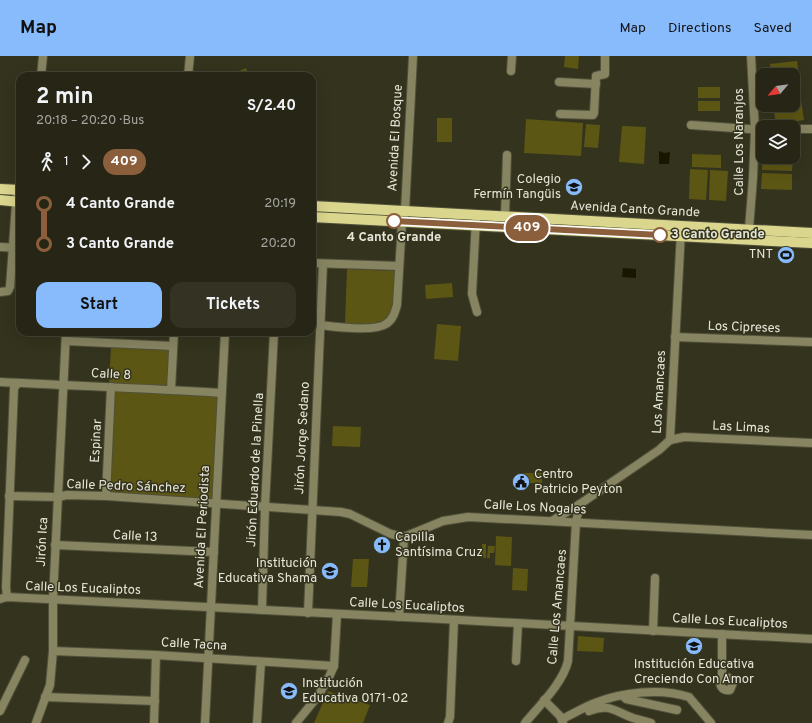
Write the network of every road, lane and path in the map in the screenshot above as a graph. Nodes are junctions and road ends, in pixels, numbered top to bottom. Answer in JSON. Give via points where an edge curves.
{"nodes":[{"id":1,"x":43,"y":56,"type":"edge"},
{"id":2,"x":190,"y":56,"type":"edge"},
{"id":3,"x":413,"y":56,"type":"edge"},
{"id":4,"x":512,"y":56,"type":"edge"},
{"id":5,"x":605,"y":56,"type":"edge"},
{"id":6,"x":751,"y":56,"type":"edge"},
{"id":7,"x":511,"y":71,"type":"dead end"},
{"id":8,"x":41,"y":72,"type":"edge"},
{"id":9,"x":188,"y":72,"type":"edge"},
{"id":10,"x":559,"y":82,"type":"dead end"},
{"id":11,"x":596,"y":84,"type":"junction"},
{"id":12,"x":560,"y":114,"type":"dead end"},
{"id":13,"x":758,"y":120,"type":"edge"},
{"id":14,"x":691,"y":125,"type":"dead end"},
{"id":15,"x":800,"y":129,"type":"edge"},
{"id":16,"x":812,"y":129,"type":"edge"},
{"id":17,"x":756,"y":130,"type":"edge"},
{"id":18,"x":756,"y":154,"type":"edge"},
{"id":19,"x":507,"y":155,"type":"dead end"},
{"id":20,"x":0,"y":189,"type":"edge"},
{"id":21,"x":16,"y":190,"type":"edge"},
{"id":22,"x":0,"y":200,"type":"edge"},
{"id":23,"x":16,"y":202,"type":"edge"},
{"id":24,"x":316,"y":206,"type":"edge"},
{"id":25,"x":404,"y":211,"type":"junction"},
{"id":26,"x":477,"y":214,"type":"junction"},
{"id":27,"x":504,"y":216,"type":"junction"},
{"id":28,"x":316,"y":217,"type":"edge"},
{"id":29,"x":402,"y":222,"type":"junction"},
{"id":30,"x":476,"y":225,"type":"junction"},
{"id":31,"x":681,"y":226,"type":"junction"},
{"id":32,"x":750,"y":229,"type":"junction"},
{"id":33,"x":812,"y":233,"type":"edge"},
{"id":34,"x":680,"y":237,"type":"junction"},
{"id":35,"x":812,"y":243,"type":"edge"},
{"id":36,"x":0,"y":247,"type":"edge"},
{"id":37,"x":16,"y":248,"type":"edge"},
{"id":38,"x":316,"y":264,"type":"edge"},
{"id":39,"x":323,"y":264,"type":"junction"},
{"id":40,"x":399,"y":266,"type":"junction"},
{"id":41,"x":4,"y":291,"type":"edge"},
{"id":42,"x":477,"y":312,"type":"dead end"},
{"id":43,"x":320,"y":326,"type":"junction"},
{"id":44,"x":66,"y":336,"type":"edge"},
{"id":45,"x":174,"y":336,"type":"edge"},
{"id":46,"x":225,"y":336,"type":"edge"},
{"id":47,"x":274,"y":336,"type":"edge"},
{"id":48,"x":675,"y":337,"type":"junction"},
{"id":49,"x":66,"y":341,"type":"junction"},
{"id":50,"x":812,"y":342,"type":"edge"},
{"id":51,"x":174,"y":346,"type":"junction"},
{"id":52,"x":0,"y":382,"type":"edge"},
{"id":53,"x":17,"y":384,"type":"junction"},
{"id":54,"x":64,"y":384,"type":"junction"},
{"id":55,"x":112,"y":387,"type":"junction"},
{"id":56,"x":171,"y":390,"type":"junction"},
{"id":57,"x":222,"y":392,"type":"junction"},
{"id":58,"x":670,"y":440,"type":"junction"},
{"id":59,"x":812,"y":443,"type":"edge"},
{"id":60,"x":9,"y":496,"type":"junction"},
{"id":61,"x":106,"y":496,"type":"junction"},
{"id":62,"x":58,"y":497,"type":"junction"},
{"id":63,"x":216,"y":503,"type":"junction"},
{"id":64,"x":580,"y":504,"type":"junction"},
{"id":65,"x":265,"y":506,"type":"junction"},
{"id":66,"x":312,"y":510,"type":"junction"},
{"id":67,"x":551,"y":521,"type":"junction"},
{"id":68,"x":576,"y":522,"type":"junction"},
{"id":69,"x":812,"y":535,"type":"edge"},
{"id":70,"x":404,"y":537,"type":"junction"},
{"id":71,"x":55,"y":545,"type":"junction"},
{"id":72,"x":214,"y":552,"type":"junction"},
{"id":73,"x":655,"y":578,"type":"dead end"},
{"id":74,"x":3,"y":598,"type":"edge"},
{"id":75,"x":52,"y":599,"type":"junction"},
{"id":76,"x":211,"y":606,"type":"junction"},
{"id":77,"x":262,"y":610,"type":"junction"},
{"id":78,"x":308,"y":613,"type":"junction"},
{"id":79,"x":337,"y":614,"type":"junction"},
{"id":80,"x":399,"y":618,"type":"junction"},
{"id":81,"x":454,"y":620,"type":"junction"},
{"id":82,"x":518,"y":624,"type":"junction"},
{"id":83,"x":570,"y":626,"type":"junction"},
{"id":84,"x":654,"y":631,"type":"junction"},
{"id":85,"x":722,"y":634,"type":"junction"},
{"id":86,"x":812,"y":639,"type":"edge"},
{"id":87,"x":53,"y":651,"type":"junction"},
{"id":88,"x":156,"y":655,"type":"junction"},
{"id":89,"x":208,"y":658,"type":"junction"},
{"id":90,"x":25,"y":660,"type":"dead end"},
{"id":91,"x":516,"y":661,"type":"dead end"},
{"id":92,"x":261,"y":662,"type":"junction"},
{"id":93,"x":334,"y":666,"type":"junction"},
{"id":94,"x":722,"y":678,"type":"dead end"},
{"id":95,"x":623,"y":696,"type":"junction"},
{"id":96,"x":45,"y":697,"type":"junction"},
{"id":97,"x":544,"y":700,"type":"junction"},
{"id":98,"x":154,"y":701,"type":"junction"},
{"id":99,"x":677,"y":710,"type":"dead end"},
{"id":100,"x":0,"y":711,"type":"edge"},
{"id":101,"x":564,"y":722,"type":"edge"},
{"id":102,"x":36,"y":723,"type":"edge"},
{"id":103,"x":154,"y":723,"type":"edge"},
{"id":104,"x":205,"y":723,"type":"edge"},
{"id":105,"x":257,"y":723,"type":"edge"},
{"id":106,"x":296,"y":723,"type":"edge"},
{"id":107,"x":448,"y":723,"type":"edge"},
{"id":108,"x":525,"y":723,"type":"edge"},
{"id":109,"x":651,"y":723,"type":"edge"},
{"id":110,"x":711,"y":723,"type":"edge"}],
"edges":[{"from":1,"to":8,"type":"street"},
{"from":2,"to":9,"type":"street"},
{"from":3,"to":25,"type":"street","name":"Avenida El Bosque"},
{"from":4,"to":7,"type":"street"},
{"from":5,"to":11,"type":"street","via":[[605,74],[596,76]]},
{"from":6,"to":13,"type":"street","name":"Calle Los Naranjos"},
{"from":10,"to":11,"type":"street"},
{"from":11,"to":12,"type":"street","via":[[593,115]]},
{"from":14,"to":17,"type":"street"},
{"from":15,"to":16,"type":"street"},
{"from":18,"to":32,"type":"street","name":"Calle Los Naranjos"},
{"from":19,"to":27,"type":"street"},
{"from":20,"to":21,"type":"main road"},
{"from":22,"to":23,"type":"main road"},
{"from":24,"to":25,"type":"main road","name":"Avenida Canto Grande"},
{"from":25,"to":26,"type":"main road","name":"Avenida Canto Grande"},
{"from":25,"to":29,"type":"street","name":"Avenida El Bosque"},
{"from":26,"to":27,"type":"main road","name":"Avenida Canto Grande"},
{"from":26,"to":30,"type":"street"},
{"from":27,"to":31,"type":"main road","name":"Avenida Canto Grande"},
{"from":28,"to":29,"type":"main road","name":"Avenida Canto Grande"},
{"from":29,"to":30,"type":"main road","name":"Avenida Canto Grande"},
{"from":29,"to":40,"type":"street","name":"Avenida El Bosque"},
{"from":30,"to":34,"type":"main road","name":"Avenida Canto Grande"},
{"from":30,"to":42,"type":"street","via":[[472,294]]},
{"from":31,"to":32,"type":"main road","name":"Avenida Canto Grande"},
{"from":31,"to":34,"type":"street","name":"Los Amancaes"},
{"from":32,"to":33,"type":"main road","name":"Avenida Canto Grande"},
{"from":34,"to":35,"type":"main road","name":"Avenida Canto Grande"},
{"from":34,"to":48,"type":"street","name":"Los Amancaes"},
{"from":36,"to":37,"type":"street"},
{"from":37,"to":41,"type":"street","via":[[10,286]]},
{"from":38,"to":39,"type":"street"},
{"from":39,"to":40,"type":"street"},
{"from":39,"to":43,"type":"street","name":"Jirón Jorge Sedano"},
{"from":40,"to":43,"type":"street","name":"Avenida El Bosque","via":[[397,305],[394,316],[386,324],[351,328]]},
{"from":43,"to":66,"type":"street","name":"Jirón Jorge Sedano"},
{"from":44,"to":49,"type":"street","name":"Jirón Ica"},
{"from":45,"to":51,"type":"street"},
{"from":46,"to":57,"type":"street","name":"Avenida El Periodista"},
{"from":47,"to":65,"type":"street","name":"Jirón Eduardo de la Pinella"},
{"from":48,"to":50,"type":"street","name":"Los Cipreses"},
{"from":48,"to":58,"type":"street","name":"Los Amancaes"},
{"from":49,"to":51,"type":"street"},
{"from":49,"to":54,"type":"street","name":"Jirón Ica"},
{"from":51,"to":56,"type":"street"},
{"from":52,"to":53,"type":"street","name":"Calle 8"},
{"from":53,"to":54,"type":"street","name":"Calle 8"},
{"from":53,"to":60,"type":"street","via":[[14,388]]},
{"from":54,"to":55,"type":"street","name":"Calle 8"},
{"from":54,"to":62,"type":"street","name":"Jirón Ica"},
{"from":55,"to":56,"type":"street","name":"Calle 8"},
{"from":55,"to":61,"type":"street","name":"Espinar"},
{"from":56,"to":57,"type":"street","name":"Calle 8"},
{"from":57,"to":63,"type":"street","name":"Avenida El Periodista"},
{"from":58,"to":59,"type":"street","name":"Las Limas","via":[[684,437]]},
{"from":58,"to":64,"type":"street","name":"Los Amancaes"},
{"from":60,"to":62,"type":"street","name":"Calle Pedro Sánchez"},
{"from":60,"to":74,"type":"street","via":[[6,588]]},
{"from":61,"to":62,"type":"street","name":"Calle Pedro Sánchez"},
{"from":61,"to":63,"type":"street","name":"Calle Pedro Sánchez"},
{"from":62,"to":71,"type":"street","name":"Jirón Ica"},
{"from":63,"to":65,"type":"street","name":"Calle Pedro Sánchez"},
{"from":63,"to":72,"type":"street","name":"Avenida El Periodista"},
{"from":64,"to":67,"type":"street","name":"Los Amancaes"},
{"from":64,"to":68,"type":"street","name":"Calle Los Amancaes"},
{"from":65,"to":66,"type":"street"},
{"from":65,"to":77,"type":"street","name":"Jirón Eduardo de la Pinella"},
{"from":66,"to":70,"type":"street","via":[[350,514],[387,532]]},
{"from":66,"to":78,"type":"street","name":"Jirón Jorge Sedano"},
{"from":67,"to":68,"type":"street","name":"Calle Los Nogales"},
{"from":67,"to":70,"type":"street","name":"Calle Los Nogales","via":[[455,518],[433,524]]},
{"from":68,"to":69,"type":"street","name":"Calle Los Nogales"},
{"from":68,"to":83,"type":"street","name":"Calle Los Amancaes"},
{"from":70,"to":80,"type":"street"},
{"from":71,"to":72,"type":"street","name":"Calle 13"},
{"from":71,"to":75,"type":"street","name":"Jirón Ica"},
{"from":72,"to":76,"type":"street","name":"Avenida El Periodista"},
{"from":73,"to":84,"type":"street"},
{"from":74,"to":75,"type":"street","name":"Calle Los Eucaliptos"},
{"from":75,"to":76,"type":"street","name":"Calle Los Eucaliptos"},
{"from":75,"to":87,"type":"street","name":"Jirón Ica"},
{"from":76,"to":77,"type":"street","name":"Calle Los Eucaliptos"},
{"from":76,"to":89,"type":"street","name":"Avenida El Periodista"},
{"from":77,"to":78,"type":"street","name":"Calle Los Eucaliptos"},
{"from":78,"to":79,"type":"street","name":"Calle Los Eucaliptos"},
{"from":79,"to":80,"type":"street","name":"Calle Los Eucaliptos"},
{"from":79,"to":93,"type":"street"},
{"from":80,"to":81,"type":"street","name":"Calle Los Eucaliptos"},
{"from":81,"to":82,"type":"street","name":"Calle Los Eucaliptos"},
{"from":81,"to":107,"type":"street"},
{"from":82,"to":83,"type":"street","name":"Calle Los Eucaliptos"},
{"from":82,"to":91,"type":"street"},
{"from":83,"to":84,"type":"street","name":"Calle Los Eucaliptos"},
{"from":83,"to":97,"type":"street","name":"Calle Los Amancaes","via":[[566,668],[561,679]]},
{"from":84,"to":85,"type":"street","name":"Calle Los Eucaliptos"},
{"from":85,"to":86,"type":"street","name":"Calle Los Eucaliptos"},
{"from":85,"to":94,"type":"street"},
{"from":87,"to":88,"type":"street","name":"Calle Tacna"},
{"from":87,"to":96,"type":"street","name":"Jirón Ica","via":[[50,685]]},
{"from":88,"to":89,"type":"street","name":"Calle Tacna"},
{"from":88,"to":98,"type":"street"},
{"from":89,"to":92,"type":"street","name":"Calle Tacna"},
{"from":89,"to":104,"type":"street","name":"Avenida El Periodista"},
{"from":90,"to":100,"type":"street"},
{"from":92,"to":93,"type":"street","name":"Calle Tacna"},
{"from":92,"to":105,"type":"street"},
{"from":93,"to":106,"type":"street","via":[[321,692]]},
{"from":95,"to":99,"type":"street","via":[[626,699]]},
{"from":95,"to":101,"type":"street","via":[[595,703]]},
{"from":95,"to":110,"type":"street","via":[[652,691],[689,697]]},
{"from":96,"to":98,"type":"street"},
{"from":96,"to":102,"type":"street","name":"Jirón Ica"},
{"from":97,"to":101,"type":"street"},
{"from":97,"to":108,"type":"street","name":"Calle Los Amancaes"},
{"from":98,"to":103,"type":"street"},
{"from":101,"to":109,"type":"street","via":[[598,707],[606,707]]}]}
